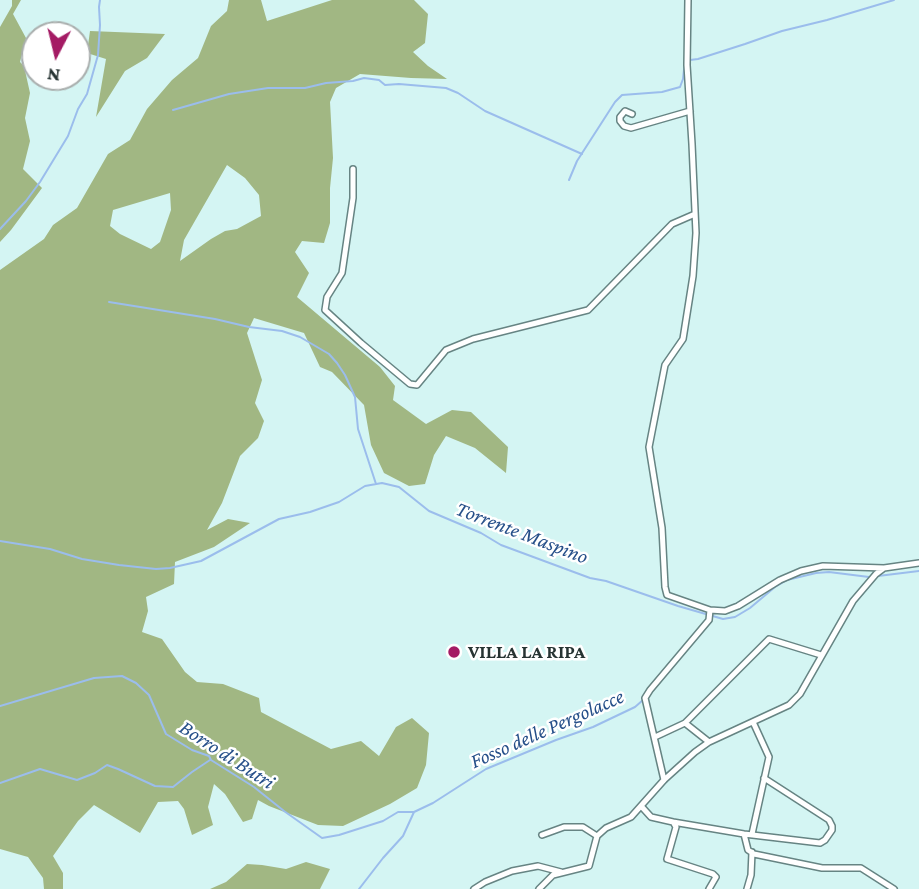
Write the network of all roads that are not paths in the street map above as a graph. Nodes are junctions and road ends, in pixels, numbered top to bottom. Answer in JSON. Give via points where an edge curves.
{"nodes":[{"id":1,"x":688,"y":0,"type":"edge"},
{"id":2,"x":690,"y":111,"type":"junction"},
{"id":3,"x":632,"y":114,"type":"dead end"},
{"id":4,"x":353,"y":169,"type":"dead end"},
{"id":5,"x":695,"y":214,"type":"junction"},
{"id":6,"x":919,"y":563,"type":"edge"},
{"id":7,"x":884,"y":568,"type":"junction"},
{"id":8,"x":710,"y":610,"type":"junction"},
{"id":9,"x":821,"y":655,"type":"junction"},
{"id":10,"x":752,"y":722,"type":"junction"},
{"id":11,"x":685,"y":723,"type":"junction"},
{"id":12,"x":655,"y":737,"type":"junction"},
{"id":13,"x":709,"y":742,"type":"junction"},
{"id":14,"x":764,"y":778,"type":"junction"},
{"id":15,"x":664,"y":780,"type":"junction"},
{"id":16,"x":640,"y":806,"type":"junction"},
{"id":17,"x":673,"y":822,"type":"junction"},
{"id":18,"x":744,"y":834,"type":"junction"},
{"id":19,"x":752,"y":834,"type":"junction"},
{"id":20,"x":542,"y":835,"type":"dead end"},
{"id":21,"x":597,"y":835,"type":"junction"},
{"id":22,"x":752,"y":852,"type":"junction"},
{"id":23,"x":561,"y":872,"type":"junction"},
{"id":24,"x":474,"y":889,"type":"edge"},
{"id":25,"x":539,"y":889,"type":"edge"},
{"id":26,"x":709,"y":889,"type":"edge"},
{"id":27,"x":747,"y":889,"type":"edge"},
{"id":28,"x":894,"y":889,"type":"edge"}],
"edges":[{"from":1,"to":2,"type":"street"},
{"from":2,"to":3,"type":"street","via":[[631,128],[624,126],[620,117],[625,111]]},
{"from":2,"to":5,"type":"street"},
{"from":4,"to":5,"type":"street","via":[[342,273],[327,297],[326,310],[410,384],[416,384],[446,350],[588,310],[672,224]]},
{"from":5,"to":8,"type":"street","via":[[693,276],[683,339],[665,365],[649,447],[662,528],[664,587],[667,594]]},
{"from":6,"to":7,"type":"street"},
{"from":7,"to":8,"type":"street","via":[[823,566],[801,571],[738,606]]},
{"from":7,"to":9,"type":"street","via":[[853,601]]},
{"from":8,"to":12,"type":"street","via":[[709,620],[645,698]]},
{"from":9,"to":10,"type":"street","via":[[789,705]]},
{"from":9,"to":11,"type":"street","via":[[769,639]]},
{"from":10,"to":13,"type":"street"},
{"from":10,"to":14,"type":"street","via":[[769,757]]},
{"from":11,"to":12,"type":"street"},
{"from":11,"to":13,"type":"street"},
{"from":12,"to":15,"type":"street"},
{"from":13,"to":15,"type":"street"},
{"from":14,"to":19,"type":"street"},
{"from":14,"to":19,"type":"street","via":[[829,820],[832,830],[820,843]]},
{"from":15,"to":16,"type":"street"},
{"from":16,"to":17,"type":"street","via":[[651,817]]},
{"from":16,"to":21,"type":"street","via":[[631,817]]},
{"from":17,"to":18,"type":"street"},
{"from":17,"to":26,"type":"street","via":[[676,827],[667,859],[713,874],[716,877]]},
{"from":18,"to":19,"type":"street"},
{"from":18,"to":22,"type":"street"},
{"from":20,"to":21,"type":"street","via":[[564,827],[583,827]]},
{"from":21,"to":23,"type":"street","via":[[589,866]]},
{"from":22,"to":27,"type":"street"},
{"from":22,"to":28,"type":"street","via":[[822,868],[861,868]]},
{"from":23,"to":24,"type":"street","via":[[538,866],[512,871]]},
{"from":23,"to":25,"type":"street"}]}
